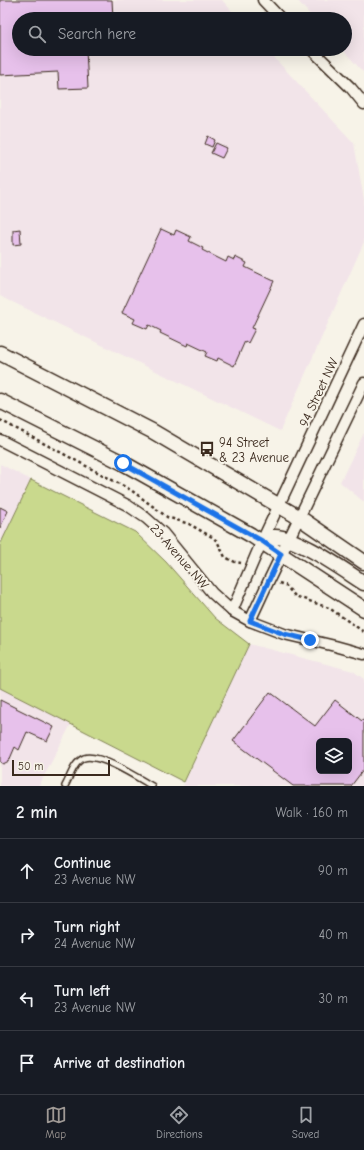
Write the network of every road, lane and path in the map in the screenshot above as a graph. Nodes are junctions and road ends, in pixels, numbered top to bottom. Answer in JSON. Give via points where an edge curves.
{"nodes":[{"id":1,"x":263,"y":0,"type":"edge"},
{"id":2,"x":274,"y":12,"type":"edge"},
{"id":3,"x":318,"y":56,"type":"edge"},
{"id":4,"x":364,"y":104,"type":"edge"},
{"id":5,"x":364,"y":324,"type":"edge"},
{"id":6,"x":0,"y":353,"type":"edge"},
{"id":7,"x":364,"y":383,"type":"edge"},
{"id":8,"x":0,"y":401,"type":"edge"},
{"id":9,"x":0,"y":440,"type":"edge"},
{"id":10,"x":277,"y":510,"type":"junction"},
{"id":11,"x":294,"y":529,"type":"junction"},
{"id":12,"x":262,"y":541,"type":"junction"},
{"id":13,"x":281,"y":554,"type":"junction"},
{"id":14,"x":364,"y":562,"type":"edge"},
{"id":15,"x":364,"y":583,"type":"edge"},
{"id":16,"x":285,"y":586,"type":"dead end"},
{"id":17,"x":364,"y":609,"type":"edge"},
{"id":18,"x":232,"y":612,"type":"junction"},
{"id":19,"x":250,"y":621,"type":"junction"},
{"id":20,"x":364,"y":632,"type":"edge"},
{"id":21,"x":364,"y":654,"type":"edge"},
{"id":22,"x":65,"y":786,"type":"edge"},
{"id":23,"x":152,"y":786,"type":"edge"}],
"edges":[{"from":1,"to":2,"type":"street"},
{"from":3,"to":4,"type":"street"},
{"from":5,"to":10,"type":"street","name":"94 Street NW"},
{"from":6,"to":10,"type":"main road","via":[[152,430]]},
{"from":7,"to":11,"type":"street"},
{"from":8,"to":12,"type":"main road","via":[[123,463]]},
{"from":9,"to":18,"type":"street","name":"23 Avenue NW","via":[[146,518],[163,533]]},
{"from":10,"to":11,"type":"main road"},
{"from":10,"to":12,"type":"street","name":"94 Street NW"},
{"from":11,"to":12,"type":"main road"},
{"from":11,"to":13,"type":"street"},
{"from":11,"to":14,"type":"main road"},
{"from":11,"to":15,"type":"main road","via":[[307,548]]},
{"from":12,"to":13,"type":"main road"},
{"from":12,"to":18,"type":"street","name":"94 Street NW"},
{"from":13,"to":17,"type":"main road"},
{"from":13,"to":19,"type":"street"},
{"from":16,"to":20,"type":"path","via":[[295,596],[329,608]]},
{"from":18,"to":19,"type":"street","name":"23 Avenue NW"},
{"from":19,"to":21,"type":"street","name":"23 Avenue NW","via":[[284,634]]},
{"from":22,"to":23,"type":"lane","via":[[75,766],[84,758],[97,758],[125,770]]}]}
